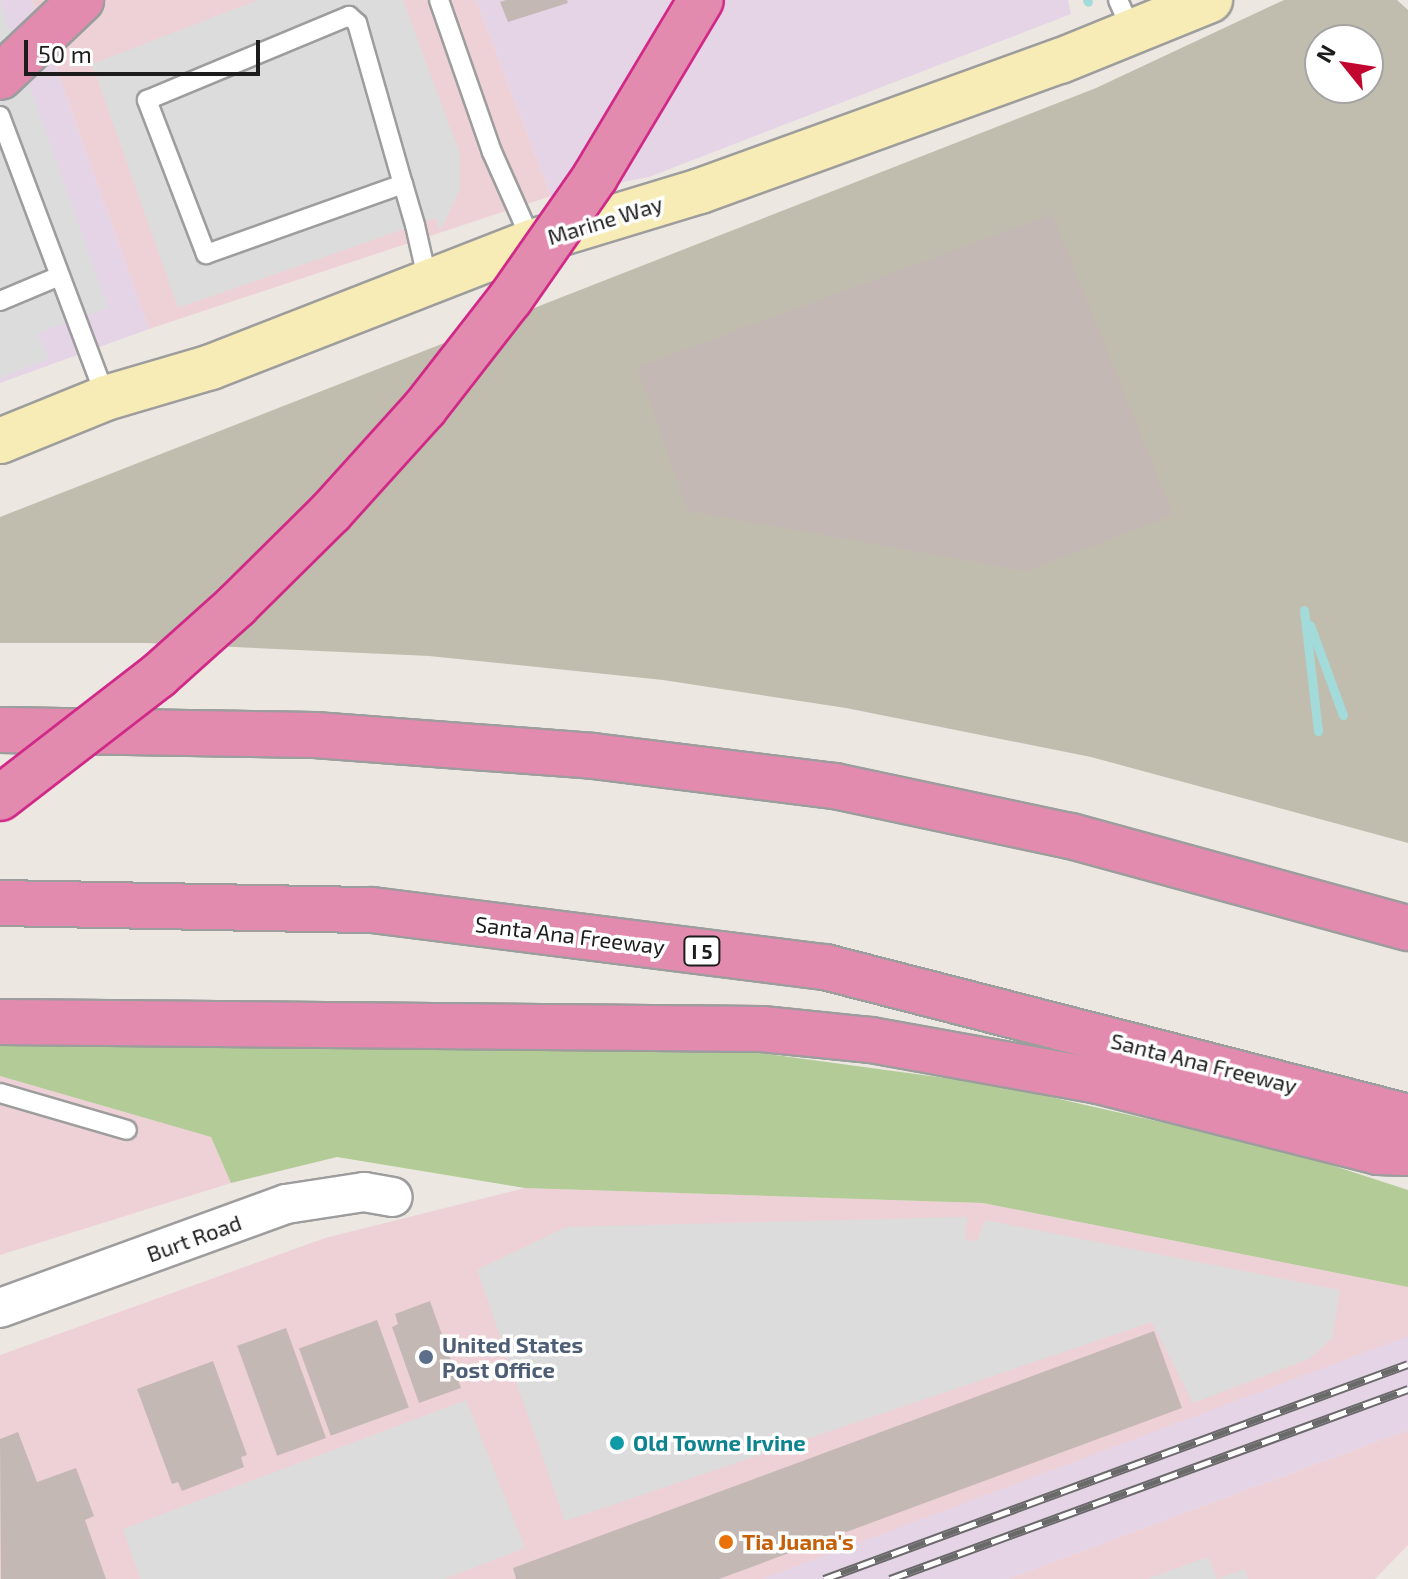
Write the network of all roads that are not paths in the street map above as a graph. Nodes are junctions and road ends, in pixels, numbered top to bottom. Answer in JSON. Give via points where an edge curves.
{"nodes":[{"id":1,"x":81,"y":0,"type":"edge"},
{"id":2,"x":439,"y":0,"type":"edge"},
{"id":3,"x":701,"y":0,"type":"edge"},
{"id":4,"x":1210,"y":0,"type":"edge"},
{"id":5,"x":1126,"y":17,"type":"edge"},
{"id":6,"x":0,"y":77,"type":"edge"},
{"id":7,"x":0,"y":116,"type":"edge"},
{"id":8,"x":403,"y":184,"type":"junction"},
{"id":9,"x":532,"y":242,"type":"junction"},
{"id":10,"x":57,"y":277,"type":"junction"},
{"id":11,"x":428,"y":282,"type":"junction"},
{"id":12,"x":0,"y":301,"type":"edge"},
{"id":13,"x":106,"y":398,"type":"junction"},
{"id":14,"x":0,"y":441,"type":"edge"},
{"id":15,"x":0,"y":730,"type":"edge"},
{"id":16,"x":0,"y":798,"type":"edge"},
{"id":17,"x":0,"y":903,"type":"edge"},
{"id":18,"x":1408,"y":928,"type":"edge"},
{"id":19,"x":0,"y":1022,"type":"edge"},
{"id":20,"x":0,"y":1093,"type":"edge"},
{"id":21,"x":1408,"y":1117,"type":"edge"},
{"id":22,"x":127,"y":1130,"type":"dead end"},
{"id":23,"x":1408,"y":1153,"type":"edge"},
{"id":24,"x":393,"y":1197,"type":"dead end"},
{"id":25,"x":0,"y":1308,"type":"edge"}],
"edges":[{"from":1,"to":6,"type":"highway"},
{"from":2,"to":9,"type":"lane","via":[[492,152]]},
{"from":3,"to":16,"type":"highway","bridge":true,"via":[[595,177],[425,408],[237,605],[146,686]]},
{"from":4,"to":5,"type":"main road","name":"Marine Way"},
{"from":5,"to":9,"type":"main road","name":"Marine Way","via":[[700,191]]},
{"from":7,"to":10,"type":"lane"},
{"from":8,"to":8,"type":"lane","via":[[357,23],[349,16],[147,100],[206,254]]},
{"from":8,"to":11,"type":"lane"},
{"from":9,"to":11,"type":"main road","name":"Marine Way"},
{"from":10,"to":12,"type":"lane"},
{"from":10,"to":13,"type":"lane"},
{"from":11,"to":13,"type":"main road","name":"Marine Way","via":[[211,367]]},
{"from":13,"to":14,"type":"main road","name":"Marine Way"},
{"from":15,"to":18,"type":"highway","via":[[315,735],[593,756],[835,786],[1071,836]]},
{"from":17,"to":21,"type":"highway","name":"Santa Ana Freeway","number":"I 5","via":[[372,910],[825,967]]},
{"from":19,"to":23,"type":"highway","via":[[615,1024],[778,1030],[871,1040],[1098,1081],[1378,1152]]},
{"from":20,"to":22,"type":"lane"},
{"from":24,"to":25,"type":"street","name":"Burt Road","via":[[364,1192],[286,1204]]}]}
